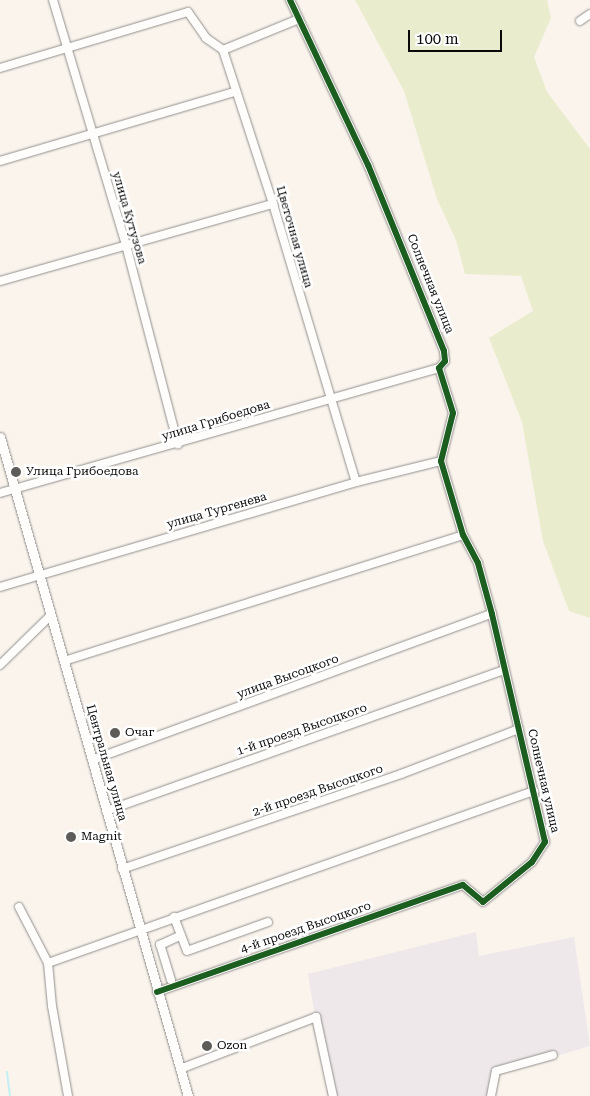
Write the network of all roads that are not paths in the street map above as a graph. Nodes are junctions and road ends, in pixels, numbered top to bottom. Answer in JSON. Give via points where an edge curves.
{"nodes":[{"id":1,"x":53,"y":0,"type":"edge"},
{"id":2,"x":290,"y":0,"type":"edge"},
{"id":3,"x":590,"y":14,"type":"edge"},
{"id":4,"x":300,"y":19,"type":"junction"},
{"id":5,"x":580,"y":21,"type":"dead end"},
{"id":6,"x":67,"y":48,"type":"junction"},
{"id":7,"x":222,"y":50,"type":"junction"},
{"id":8,"x":0,"y":68,"type":"edge"},
{"id":9,"x":235,"y":92,"type":"junction"},
{"id":10,"x":92,"y":134,"type":"junction"},
{"id":11,"x":0,"y":161,"type":"edge"},
{"id":12,"x":273,"y":204,"type":"junction"},
{"id":13,"x":126,"y":245,"type":"junction"},
{"id":14,"x":0,"y":281,"type":"edge"},
{"id":15,"x":439,"y":368,"type":"junction"},
{"id":16,"x":329,"y":399,"type":"junction"},
{"id":17,"x":0,"y":437,"type":"edge"},
{"id":18,"x":178,"y":444,"type":"junction"},
{"id":19,"x":441,"y":461,"type":"junction"},
{"id":20,"x":356,"y":482,"type":"junction"},
{"id":21,"x":15,"y":489,"type":"junction"},
{"id":22,"x":0,"y":493,"type":"edge"},
{"id":23,"x":463,"y":535,"type":"junction"},
{"id":24,"x":40,"y":575,"type":"junction"},
{"id":25,"x":0,"y":587,"type":"edge"},
{"id":26,"x":492,"y":614,"type":"junction"},
{"id":27,"x":50,"y":616,"type":"junction"},
{"id":28,"x":64,"y":661,"type":"junction"},
{"id":29,"x":0,"y":665,"type":"edge"},
{"id":30,"x":505,"y":670,"type":"junction"},
{"id":31,"x":519,"y":729,"type":"junction"},
{"id":32,"x":92,"y":760,"type":"junction"},
{"id":33,"x":534,"y":792,"type":"junction"},
{"id":34,"x":106,"y":811,"type":"junction"},
{"id":35,"x":122,"y":869,"type":"junction"},
{"id":36,"x":463,"y":885,"type":"joint"},
{"id":37,"x":19,"y":907,"type":"dead end"},
{"id":38,"x":174,"y":917,"type":"junction"},
{"id":39,"x":268,"y":922,"type":"dead end"},
{"id":40,"x":139,"y":929,"type":"junction"},
{"id":41,"x":181,"y":935,"type":"junction"},
{"id":42,"x":48,"y":963,"type":"junction"},
{"id":43,"x":171,"y":980,"type":"dead end"},
{"id":44,"x":158,"y":992,"type":"junction"},
{"id":45,"x":553,"y":1055,"type":"dead end"},
{"id":46,"x":180,"y":1069,"type":"junction"},
{"id":47,"x":68,"y":1096,"type":"edge"},
{"id":48,"x":188,"y":1096,"type":"edge"},
{"id":49,"x":333,"y":1096,"type":"edge"},
{"id":50,"x":491,"y":1096,"type":"edge"}],
"edges":[{"from":1,"to":6,"type":"street","name":"улица Кутузова"},
{"from":2,"to":4,"type":"street","name":"Солнечная улица"},
{"from":3,"to":5,"type":"street"},
{"from":4,"to":7,"type":"street"},
{"from":4,"to":15,"type":"street","name":"Солнечная улица","via":[[341,103],[431,314],[444,351],[444,361]]},
{"from":6,"to":7,"type":"street","via":[[188,12],[206,38]]},
{"from":6,"to":8,"type":"street"},
{"from":6,"to":10,"type":"street","name":"улица Кутузова"},
{"from":7,"to":9,"type":"street","name":"Цветочная улица"},
{"from":9,"to":10,"type":"street"},
{"from":9,"to":12,"type":"street","name":"Цветочная улица"},
{"from":10,"to":11,"type":"street"},
{"from":10,"to":13,"type":"street","name":"улица Кутузова"},
{"from":12,"to":13,"type":"street"},
{"from":12,"to":16,"type":"street","name":"Цветочная улица"},
{"from":13,"to":14,"type":"street"},
{"from":13,"to":18,"type":"street","name":"улица Кутузова"},
{"from":15,"to":16,"type":"street","name":"улица Грибоедова"},
{"from":15,"to":19,"type":"street","name":"Солнечная улица","via":[[453,413]]},
{"from":16,"to":18,"type":"street","name":"улица Грибоедова"},
{"from":16,"to":20,"type":"street","name":"Цветочная улица"},
{"from":17,"to":21,"type":"street","name":"Центральная улица"},
{"from":18,"to":21,"type":"street","name":"улица Грибоедова"},
{"from":19,"to":20,"type":"street","name":"улица Тургенева"},
{"from":19,"to":23,"type":"street"},
{"from":20,"to":24,"type":"street","name":"улица Тургенева"},
{"from":21,"to":22,"type":"street","name":"улица Грибоедова"},
{"from":21,"to":24,"type":"street","name":"Центральная улица"},
{"from":23,"to":26,"type":"street","via":[[478,563]]},
{"from":23,"to":28,"type":"street"},
{"from":24,"to":25,"type":"street","name":"улица Тургенева"},
{"from":24,"to":27,"type":"street","name":"Центральная улица"},
{"from":26,"to":30,"type":"street","name":"Солнечная улица"},
{"from":26,"to":32,"type":"street","name":"улица Высоцкого"},
{"from":27,"to":28,"type":"street","name":"Центральная улица"},
{"from":27,"to":29,"type":"street"},
{"from":28,"to":32,"type":"street","name":"Центральная улица"},
{"from":30,"to":31,"type":"street","name":"Солнечная улица"},
{"from":30,"to":34,"type":"street","name":"1-й проезд Высоцкого"},
{"from":31,"to":33,"type":"street","name":"Солнечная улица"},
{"from":31,"to":35,"type":"street","name":"2-й проезд Высоцкого","via":[[401,774]]},
{"from":32,"to":34,"type":"street","name":"Центральная улица"},
{"from":33,"to":36,"type":"street","name":"Солнечная улица","via":[[546,832],[542,849],[532,862],[482,902]]},
{"from":33,"to":38,"type":"street"},
{"from":34,"to":35,"type":"street","name":"Центральная улица"},
{"from":35,"to":40,"type":"street","name":"Центральная улица"},
{"from":36,"to":44,"type":"street","name":"4-й проезд Высоцкого"},
{"from":37,"to":42,"type":"street"},
{"from":38,"to":40,"type":"street"},
{"from":38,"to":41,"type":"street"},
{"from":39,"to":41,"type":"street","via":[[187,951]]},
{"from":40,"to":42,"type":"street"},
{"from":40,"to":44,"type":"street","name":"Центральная улица"},
{"from":41,"to":43,"type":"street","via":[[160,945]]},
{"from":42,"to":47,"type":"street"},
{"from":44,"to":46,"type":"street","name":"Центральная улица"},
{"from":45,"to":50,"type":"street","via":[[496,1071]]},
{"from":46,"to":48,"type":"street","name":"Центральная улица"},
{"from":46,"to":49,"type":"street","via":[[316,1017]]}]}
